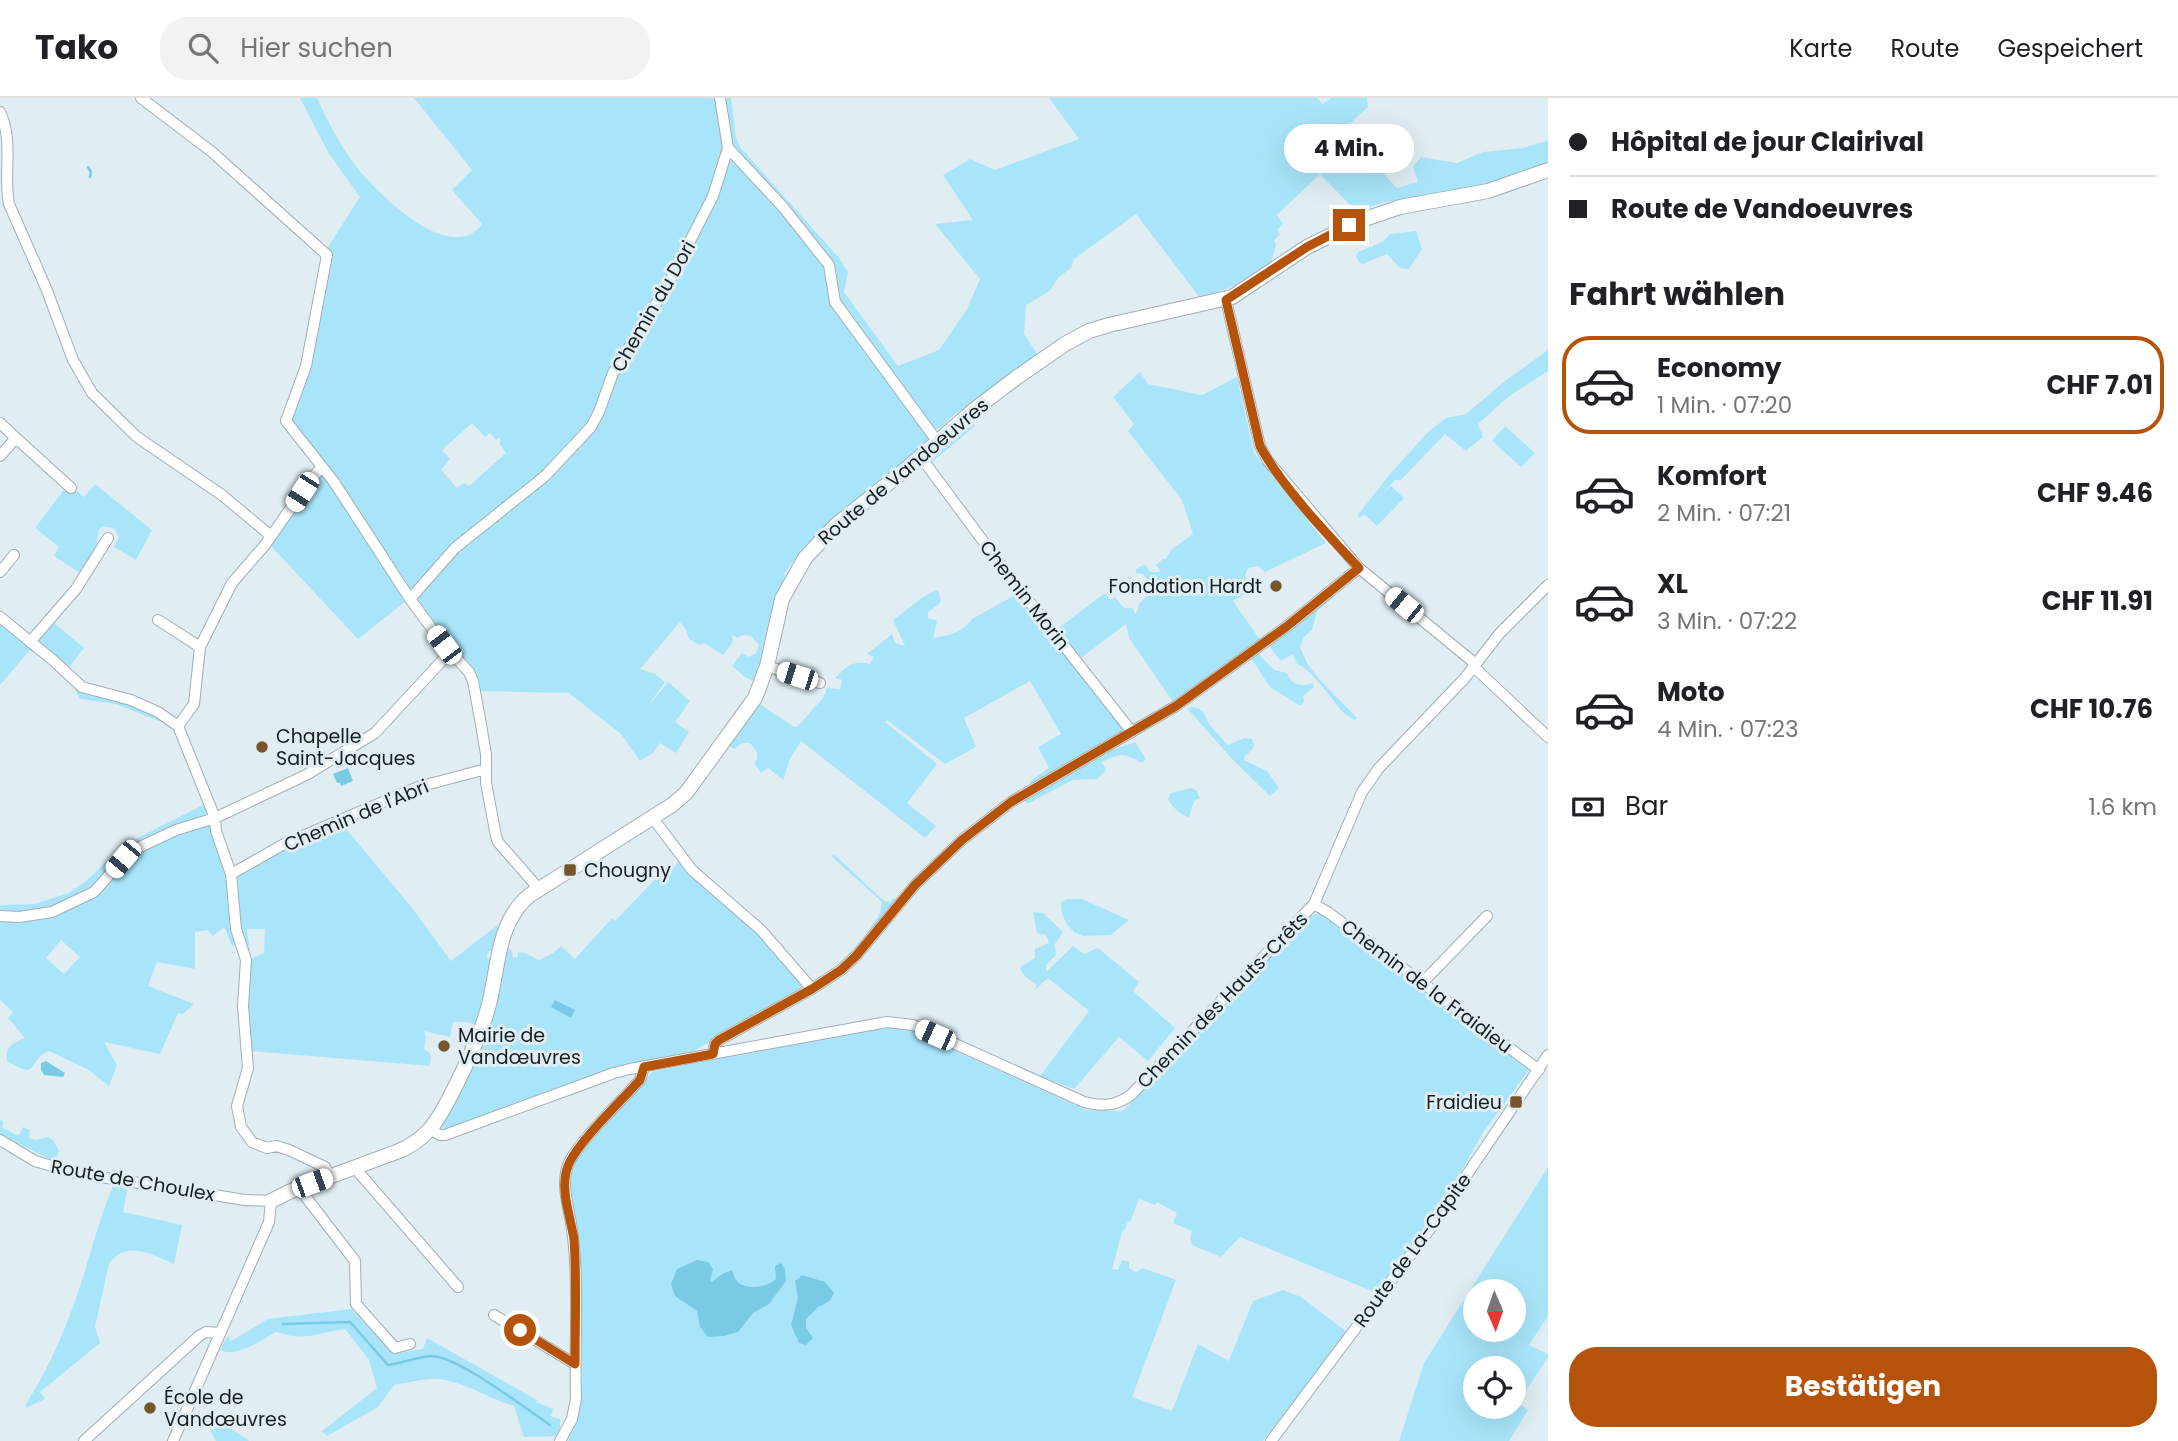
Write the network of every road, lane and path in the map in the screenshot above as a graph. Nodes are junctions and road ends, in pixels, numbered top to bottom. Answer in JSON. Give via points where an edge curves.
{"nodes":[{"id":1,"x":141,"y":98,"type":"edge"},
{"id":2,"x":720,"y":98,"type":"edge"},
{"id":3,"x":1,"y":120,"type":"edge"},
{"id":4,"x":728,"y":148,"type":"junction"},
{"id":5,"x":1548,"y":170,"type":"edge"},
{"id":6,"x":1226,"y":300,"type":"junction"},
{"id":7,"x":0,"y":423,"type":"edge"},
{"id":8,"x":16,"y":438,"type":"junction"},
{"id":9,"x":937,"y":441,"type":"junction"},
{"id":10,"x":0,"y":456,"type":"edge"},
{"id":11,"x":920,"y":456,"type":"junction"},
{"id":12,"x":322,"y":467,"type":"junction"},
{"id":13,"x":71,"y":488,"type":"dead end"},
{"id":14,"x":271,"y":536,"type":"junction"},
{"id":15,"x":108,"y":538,"type":"dead end"},
{"id":16,"x":14,"y":555,"type":"dead end"},
{"id":17,"x":1359,"y":568,"type":"junction"},
{"id":18,"x":0,"y":572,"type":"edge"},
{"id":19,"x":1548,"y":585,"type":"edge"},
{"id":20,"x":410,"y":598,"type":"junction"},
{"id":21,"x":1,"y":619,"type":"edge"},
{"id":22,"x":151,"y":630,"type":"dead end"},
{"id":23,"x":30,"y":642,"type":"junction"},
{"id":24,"x":201,"y":647,"type":"junction"},
{"id":25,"x":451,"y":652,"type":"junction"},
{"id":26,"x":767,"y":666,"type":"junction"},
{"id":27,"x":1474,"y":666,"type":"junction"},
{"id":28,"x":820,"y":683,"type":"dead end"},
{"id":29,"x":178,"y":726,"type":"junction"},
{"id":30,"x":1132,"y":732,"type":"junction"},
{"id":31,"x":1548,"y":737,"type":"edge"},
{"id":32,"x":486,"y":769,"type":"junction"},
{"id":33,"x":652,"y":817,"type":"junction"},
{"id":34,"x":215,"y":818,"type":"junction"},
{"id":35,"x":231,"y":874,"type":"junction"},
{"id":36,"x":539,"y":889,"type":"junction"},
{"id":37,"x":1314,"y":904,"type":"junction"},
{"id":38,"x":0,"y":916,"type":"edge"},
{"id":39,"x":1487,"y":916,"type":"dead end"},
{"id":40,"x":1423,"y":982,"type":"junction"},
{"id":41,"x":812,"y":989,"type":"junction"},
{"id":42,"x":713,"y":1054,"type":"junction"},
{"id":43,"x":1548,"y":1055,"type":"edge"},
{"id":44,"x":644,"y":1067,"type":"junction"},
{"id":45,"x":1539,"y":1070,"type":"junction"},
{"id":46,"x":430,"y":1129,"type":"junction"},
{"id":47,"x":0,"y":1140,"type":"edge"},
{"id":48,"x":354,"y":1167,"type":"junction"},
{"id":49,"x":330,"y":1176,"type":"junction"},
{"id":50,"x":299,"y":1188,"type":"junction"},
{"id":51,"x":271,"y":1201,"type":"junction"},
{"id":52,"x":458,"y":1287,"type":"dead end"},
{"id":53,"x":494,"y":1315,"type":"dead end"},
{"id":54,"x":220,"y":1333,"type":"junction"},
{"id":55,"x":411,"y":1344,"type":"dead end"},
{"id":56,"x":575,"y":1364,"type":"junction"},
{"id":57,"x":84,"y":1441,"type":"edge"},
{"id":58,"x":173,"y":1441,"type":"edge"},
{"id":59,"x":560,"y":1441,"type":"edge"},
{"id":60,"x":1271,"y":1441,"type":"edge"}],
"edges":[{"from":1,"to":12,"type":"street","via":[[212,152],[327,255],[306,366],[286,421]]},
{"from":2,"to":4,"type":"street"},
{"from":3,"to":14,"type":"street","via":[[8,141],[9,204],[92,393],[137,437],[222,495]]},
{"from":4,"to":9,"type":"street","via":[[829,265],[835,302]]},
{"from":4,"to":20,"type":"street","name":"Chemin du Dori","via":[[713,196],[667,286],[613,373],[599,412],[583,437],[545,476],[468,536]]},
{"from":5,"to":6,"type":"main road","name":"Route de Vandoeuvres","via":[[1488,191],[1362,219],[1307,247]]},
{"from":6,"to":9,"type":"main road","name":"Route de Vandoeuvres","via":[[1109,325],[1079,336],[1016,378]]},
{"from":6,"to":17,"type":"street","via":[[1260,446]]},
{"from":7,"to":8,"type":"street"},
{"from":8,"to":10,"type":"street"},
{"from":8,"to":13,"type":"street"},
{"from":9,"to":11,"type":"main road","name":"Route de Vandoeuvres"},
{"from":11,"to":26,"type":"main road","name":"Route de Vandoeuvres","via":[[830,531],[805,558],[782,598]]},
{"from":11,"to":30,"type":"street","name":"Chemin Morin"},
{"from":12,"to":14,"type":"street"},
{"from":12,"to":20,"type":"street"},
{"from":14,"to":24,"type":"street","via":[[232,583]]},
{"from":15,"to":23,"type":"street","via":[[76,589]]},
{"from":16,"to":18,"type":"street"},
{"from":17,"to":27,"type":"street"},
{"from":17,"to":30,"type":"street","via":[[1211,682]]},
{"from":19,"to":27,"type":"street","name":"Chemin des Hauts-Crêts"},
{"from":20,"to":25,"type":"street"},
{"from":21,"to":23,"type":"street"},
{"from":22,"to":24,"type":"street","via":[[160,618]]},
{"from":23,"to":29,"type":"street","via":[[82,687],[142,705]]},
{"from":24,"to":29,"type":"street","via":[[194,704]]},
{"from":25,"to":32,"type":"street","via":[[473,681]]},
{"from":25,"to":34,"type":"street","via":[[368,737],[306,775]]},
{"from":26,"to":28,"type":"street"},
{"from":26,"to":33,"type":"main road","name":"Route de Vandoeuvres","via":[[752,704],[704,771],[681,798]]},
{"from":27,"to":31,"type":"street"},
{"from":27,"to":37,"type":"street","name":"Chemin des Hauts-Crêts","via":[[1396,747],[1362,792]]},
{"from":29,"to":34,"type":"street"},
{"from":30,"to":41,"type":"street","via":[[1029,789],[977,828],[915,885],[856,956]]},
{"from":32,"to":35,"type":"street","name":"Chemin de l'Abri","via":[[418,787],[286,844]]},
{"from":32,"to":36,"type":"street","via":[[498,842]]},
{"from":33,"to":36,"type":"main road","name":"Route de Vandoeuvres"},
{"from":33,"to":41,"type":"street","via":[[692,870],[761,930]]},
{"from":34,"to":35,"type":"street"},
{"from":34,"to":38,"type":"street","via":[[134,850],[97,890],[52,912]]},
{"from":35,"to":49,"type":"street","via":[[236,929],[246,960],[243,1006],[248,1062],[237,1106],[241,1127],[252,1142],[289,1150],[325,1167]]},
{"from":36,"to":46,"type":"main road","name":"Route de Vandoeuvres","via":[[509,918],[484,1021]]},
{"from":37,"to":40,"type":"street","name":"Chemin de la Fraidieu"},
{"from":37,"to":42,"type":"street","name":"Chemin des Hauts-Crêts","via":[[1132,1094],[1117,1103],[1084,1102],[895,1021]]},
{"from":39,"to":40,"type":"street"},
{"from":40,"to":45,"type":"street","name":"Chemin de la Fraidieu"},
{"from":41,"to":42,"type":"street","via":[[719,1040]]},
{"from":42,"to":44,"type":"street","name":"Chemin des Hauts-Crêts"},
{"from":43,"to":45,"type":"street","name":"Route de La-Capite"},
{"from":44,"to":46,"type":"street","name":"Chemin des Hauts-Crêts","via":[[603,1077],[445,1135]]},
{"from":44,"to":56,"type":"street","via":[[640,1080],[576,1152],[567,1169],[565,1189],[575,1261]]},
{"from":45,"to":60,"type":"street","name":"Route de La-Capite","via":[[1430,1229]]},
{"from":46,"to":48,"type":"main road","name":"Route de Vandoeuvres","via":[[406,1148]]},
{"from":47,"to":51,"type":"street","name":"Route de Choulex","via":[[36,1161],[76,1174]]},
{"from":48,"to":49,"type":"main road","name":"Route de Vandoeuvres"},
{"from":48,"to":52,"type":"street"},
{"from":49,"to":50,"type":"main road","name":"Route de Vandoeuvres"},
{"from":50,"to":51,"type":"main road","name":"Route de Vandoeuvres"},
{"from":50,"to":55,"type":"street","via":[[355,1261],[355,1299],[360,1310],[395,1348]]},
{"from":51,"to":54,"type":"street","via":[[269,1222]]},
{"from":53,"to":56,"type":"street"},
{"from":54,"to":57,"type":"street","via":[[199,1336]]},
{"from":54,"to":58,"type":"street"},
{"from":56,"to":59,"type":"street","via":[[575,1405]]}]}
